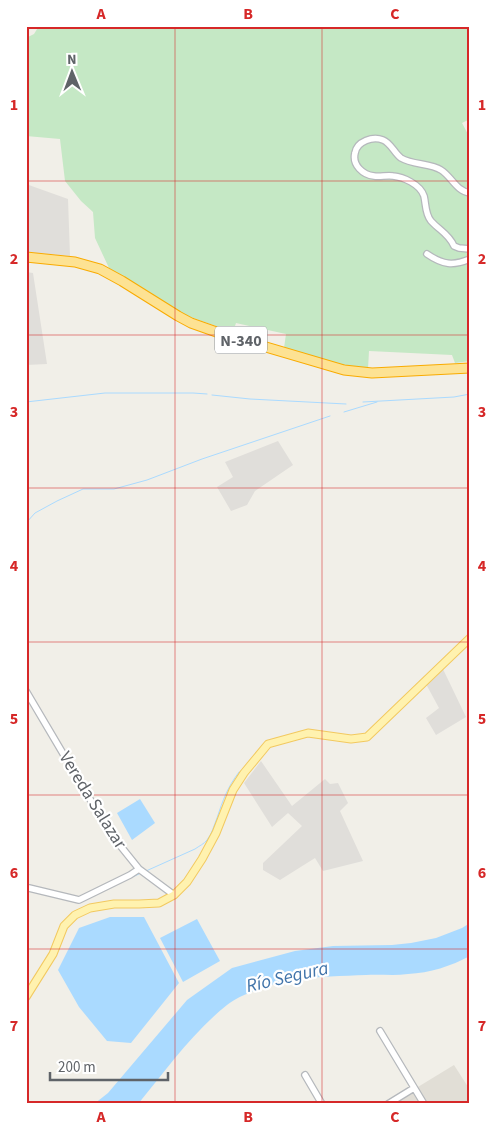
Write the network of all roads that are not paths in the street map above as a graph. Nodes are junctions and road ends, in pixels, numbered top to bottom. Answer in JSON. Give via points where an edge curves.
{"nodes":[{"id":1,"x":470,"y":193,"type":"edge"},
{"id":2,"x":470,"y":249,"type":"edge"},
{"id":3,"x":427,"y":254,"type":"dead end"},
{"id":4,"x":26,"y":258,"type":"edge"},
{"id":5,"x":470,"y":259,"type":"edge"},
{"id":6,"x":470,"y":368,"type":"edge"},
{"id":7,"x":470,"y":638,"type":"edge"},
{"id":8,"x":26,"y":691,"type":"edge"},
{"id":9,"x":139,"y":869,"type":"junction"},
{"id":10,"x":26,"y":889,"type":"edge"},
{"id":11,"x":174,"y":895,"type":"junction"},
{"id":12,"x":26,"y":997,"type":"edge"},
{"id":13,"x":380,"y":1031,"type":"dead end"},
{"id":14,"x":305,"y":1075,"type":"dead end"},
{"id":15,"x":414,"y":1088,"type":"junction"},
{"id":16,"x":322,"y":1104,"type":"edge"},
{"id":17,"x":388,"y":1104,"type":"edge"},
{"id":18,"x":424,"y":1104,"type":"edge"}],
"edges":[{"from":1,"to":2,"type":"street","via":[[463,192],[439,168],[402,159],[383,140],[369,139],[362,142],[355,152],[361,171],[375,176],[395,176],[420,189],[432,222],[446,233],[454,246]]},
{"from":3,"to":5,"type":"street","via":[[450,264]]},
{"from":4,"to":6,"type":"highway","number":"N-340","via":[[94,267],[191,323],[344,370],[387,372]]},
{"from":7,"to":11,"type":"main road","via":[[367,737],[351,739],[308,733],[268,744],[233,790],[202,859]]},
{"from":8,"to":9,"type":"street","name":"Vereda Salazar","via":[[110,832]]},
{"from":9,"to":10,"type":"street","via":[[79,900]]},
{"from":9,"to":11,"type":"street","name":"Vereda Salazar"},
{"from":11,"to":12,"type":"main road","via":[[159,903],[114,904],[90,908],[75,915],[64,926],[53,954]]},
{"from":13,"to":15,"type":"street"},
{"from":14,"to":16,"type":"street"},
{"from":15,"to":17,"type":"street"},
{"from":15,"to":18,"type":"street"}]}
